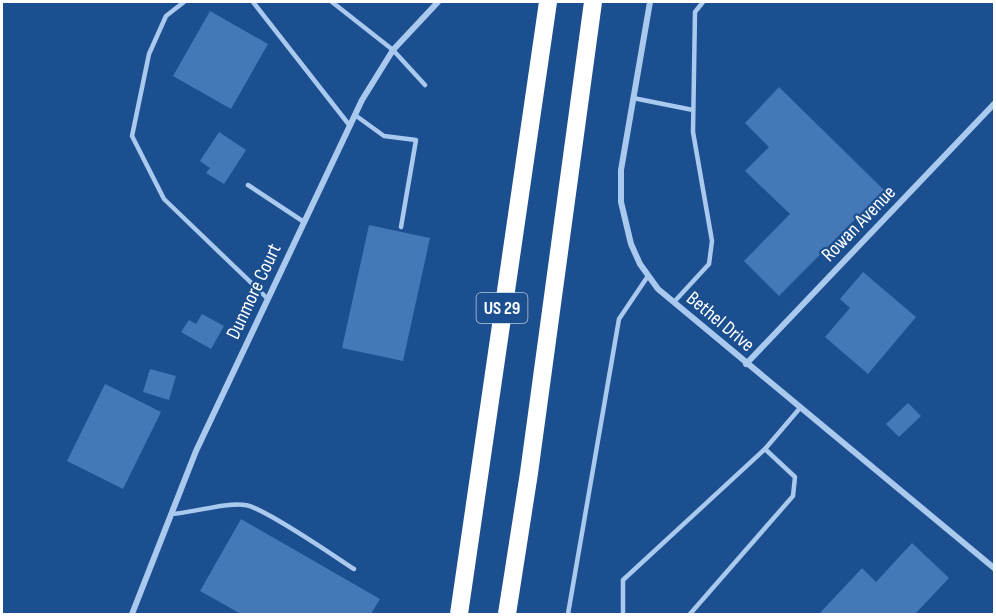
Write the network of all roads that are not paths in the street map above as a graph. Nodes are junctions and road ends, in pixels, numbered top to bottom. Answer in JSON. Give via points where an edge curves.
{"nodes":[{"id":1,"x":184,"y":2,"type":"edge"},
{"id":2,"x":253,"y":2,"type":"edge"},
{"id":3,"x":332,"y":2,"type":"edge"},
{"id":4,"x":438,"y":2,"type":"edge"},
{"id":5,"x":548,"y":2,"type":"edge"},
{"id":6,"x":593,"y":2,"type":"edge"},
{"id":7,"x":650,"y":2,"type":"edge"},
{"id":8,"x":702,"y":2,"type":"edge"},
{"id":9,"x":393,"y":50,"type":"junction"},
{"id":10,"x":425,"y":85,"type":"dead end"},
{"id":11,"x":633,"y":98,"type":"junction"},
{"id":12,"x":994,"y":104,"type":"edge"},
{"id":13,"x":693,"y":110,"type":"junction"},
{"id":14,"x":355,"y":115,"type":"junction"},
{"id":15,"x":350,"y":126,"type":"junction"},
{"id":16,"x":249,"y":185,"type":"dead end"},
{"id":17,"x":304,"y":222,"type":"junction"},
{"id":18,"x":401,"y":227,"type":"dead end"},
{"id":19,"x":648,"y":276,"type":"junction"},
{"id":20,"x":268,"y":299,"type":"junction"},
{"id":21,"x":674,"y":302,"type":"junction"},
{"id":22,"x":746,"y":364,"type":"junction"},
{"id":23,"x":800,"y":408,"type":"junction"},
{"id":24,"x":765,"y":449,"type":"junction"},
{"id":25,"x":171,"y":514,"type":"junction"},
{"id":26,"x":994,"y":568,"type":"edge"},
{"id":27,"x":354,"y":569,"type":"dead end"},
{"id":28,"x":132,"y":615,"type":"edge"},
{"id":29,"x":459,"y":615,"type":"edge"},
{"id":30,"x":507,"y":615,"type":"edge"},
{"id":31,"x":568,"y":615,"type":"edge"},
{"id":32,"x":623,"y":615,"type":"edge"},
{"id":33,"x":690,"y":615,"type":"edge"}],
"edges":[{"from":1,"to":20,"type":"lane","via":[[166,16],[149,54],[132,136],[164,199]]},
{"from":2,"to":15,"type":"lane"},
{"from":3,"to":9,"type":"lane"},
{"from":4,"to":9,"type":"street","name":"Dunmore Court"},
{"from":5,"to":29,"type":"highway","number":"US 29"},
{"from":6,"to":30,"type":"highway","number":"US 29","via":[[530,473]]},
{"from":7,"to":11,"type":"street","name":"Bethel Drive"},
{"from":8,"to":13,"type":"lane","via":[[695,12]]},
{"from":9,"to":10,"type":"lane"},
{"from":9,"to":14,"type":"street","name":"Dunmore Court"},
{"from":11,"to":13,"type":"lane"},
{"from":11,"to":19,"type":"street","name":"Bethel Drive","via":[[621,170],[621,202],[631,244]]},
{"from":12,"to":22,"type":"street","name":"Rowan Avenue"},
{"from":13,"to":21,"type":"lane","via":[[693,132],[712,241],[709,264]]},
{"from":14,"to":15,"type":"street","name":"Dunmore Court"},
{"from":14,"to":18,"type":"lane","via":[[384,136],[416,140]]},
{"from":15,"to":17,"type":"street","name":"Dunmore Court"},
{"from":16,"to":17,"type":"lane"},
{"from":17,"to":20,"type":"street","name":"Dunmore Court"},
{"from":19,"to":21,"type":"street","name":"Bethel Drive"},
{"from":19,"to":31,"type":"lane","via":[[619,318]]},
{"from":20,"to":25,"type":"street","name":"Dunmore Court","via":[[196,451]]},
{"from":21,"to":22,"type":"street","name":"Bethel Drive"},
{"from":22,"to":23,"type":"street","name":"Bethel Drive"},
{"from":23,"to":24,"type":"lane"},
{"from":23,"to":26,"type":"street","name":"Bethel Drive"},
{"from":24,"to":32,"type":"lane","via":[[623,580]]},
{"from":24,"to":33,"type":"lane","via":[[795,477],[793,496]]},
{"from":25,"to":27,"type":"lane","via":[[228,505],[253,507]]},
{"from":25,"to":28,"type":"street","name":"Dunmore Court"}]}
